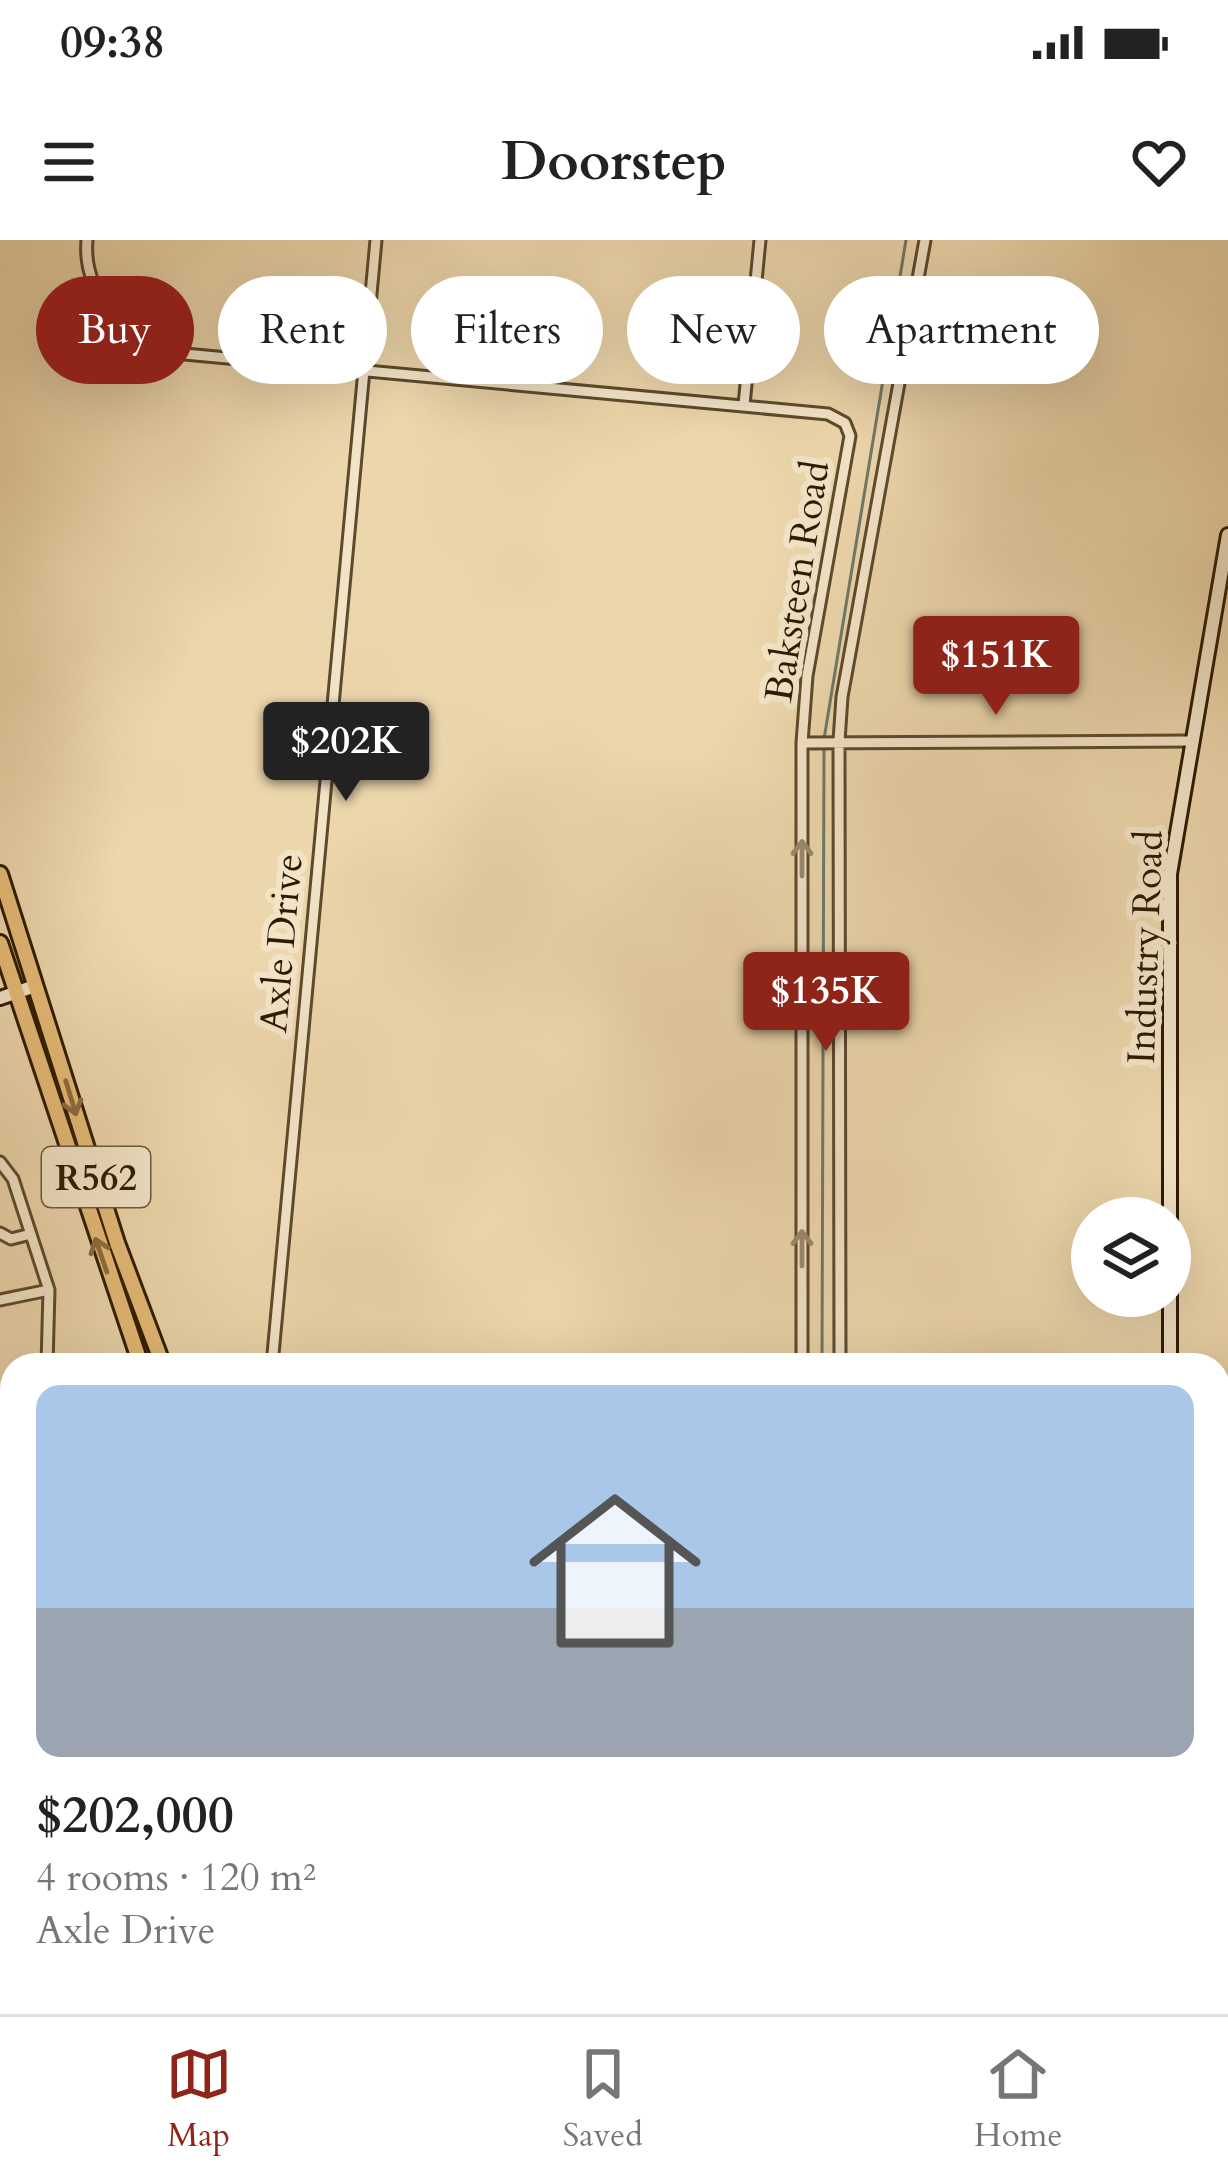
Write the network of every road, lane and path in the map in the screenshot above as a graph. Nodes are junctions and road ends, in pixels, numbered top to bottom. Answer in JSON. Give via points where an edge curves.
{"nodes":[{"id":1,"x":88,"y":240,"type":"edge"},
{"id":2,"x":376,"y":240,"type":"edge"},
{"id":3,"x":760,"y":240,"type":"edge"},
{"id":4,"x":925,"y":240,"type":"edge"},
{"id":5,"x":372,"y":276,"type":"edge"},
{"id":6,"x":218,"y":358,"type":"edge"},
{"id":7,"x":387,"y":373,"type":"edge"},
{"id":8,"x":362,"y":384,"type":"edge"},
{"id":9,"x":744,"y":405,"type":"junction"},
{"id":10,"x":1228,"y":535,"type":"edge"},
{"id":11,"x":838,"y":741,"type":"junction"},
{"id":12,"x":802,"y":742,"type":"junction"},
{"id":13,"x":1191,"y":742,"type":"junction"},
{"id":14,"x":0,"y":874,"type":"edge"},
{"id":15,"x":0,"y":943,"type":"edge"},
{"id":16,"x":35,"y":986,"type":"junction"},
{"id":17,"x":16,"y":993,"type":"junction"},
{"id":18,"x":0,"y":998,"type":"edge"},
{"id":19,"x":0,"y":1162,"type":"edge"},
{"id":20,"x":0,"y":1233,"type":"edge"},
{"id":21,"x":31,"y":1234,"type":"junction"},
{"id":22,"x":50,"y":1290,"type":"junction"},
{"id":23,"x":0,"y":1300,"type":"edge"},
{"id":24,"x":47,"y":1353,"type":"edge"},
{"id":25,"x":137,"y":1353,"type":"edge"},
{"id":26,"x":158,"y":1353,"type":"edge"},
{"id":27,"x":273,"y":1353,"type":"edge"},
{"id":28,"x":802,"y":1353,"type":"edge"},
{"id":29,"x":840,"y":1353,"type":"edge"},
{"id":30,"x":1170,"y":1353,"type":"edge"}],
"edges":[{"from":1,"to":6,"type":"street","name":"Baksteen Road","via":[[86,272],[98,295],[155,344]]},
{"from":2,"to":5,"type":"street","name":"Axle Drive"},
{"from":3,"to":9,"type":"street"},
{"from":4,"to":11,"type":"street"},
{"from":7,"to":9,"type":"street","name":"Baksteen Road"},
{"from":8,"to":27,"type":"street","name":"Axle Drive"},
{"from":9,"to":12,"type":"street","name":"Baksteen Road","via":[[834,415],[850,436]]},
{"from":10,"to":13,"type":"street","name":"Industry Road"},
{"from":11,"to":12,"type":"street"},
{"from":11,"to":13,"type":"street"},
{"from":11,"to":29,"type":"street"},
{"from":28,"to":12,"type":"street","name":"Baksteen Road","one_way":true},
{"from":13,"to":30,"type":"street","name":"Industry Road","via":[[1170,885]]},
{"from":14,"to":16,"type":"main road","number":"R562"},
{"from":15,"to":17,"type":"main road","number":"R562"},
{"from":16,"to":17,"type":"street"},
{"from":16,"to":26,"type":"main road","number":"R562","one_way":true},
{"from":17,"to":18,"type":"street"},
{"from":25,"to":17,"type":"main road","number":"R562","one_way":true},
{"from":19,"to":21,"type":"street"},
{"from":20,"to":21,"type":"street"},
{"from":21,"to":22,"type":"street"},
{"from":22,"to":23,"type":"street"},
{"from":22,"to":24,"type":"street"}]}
